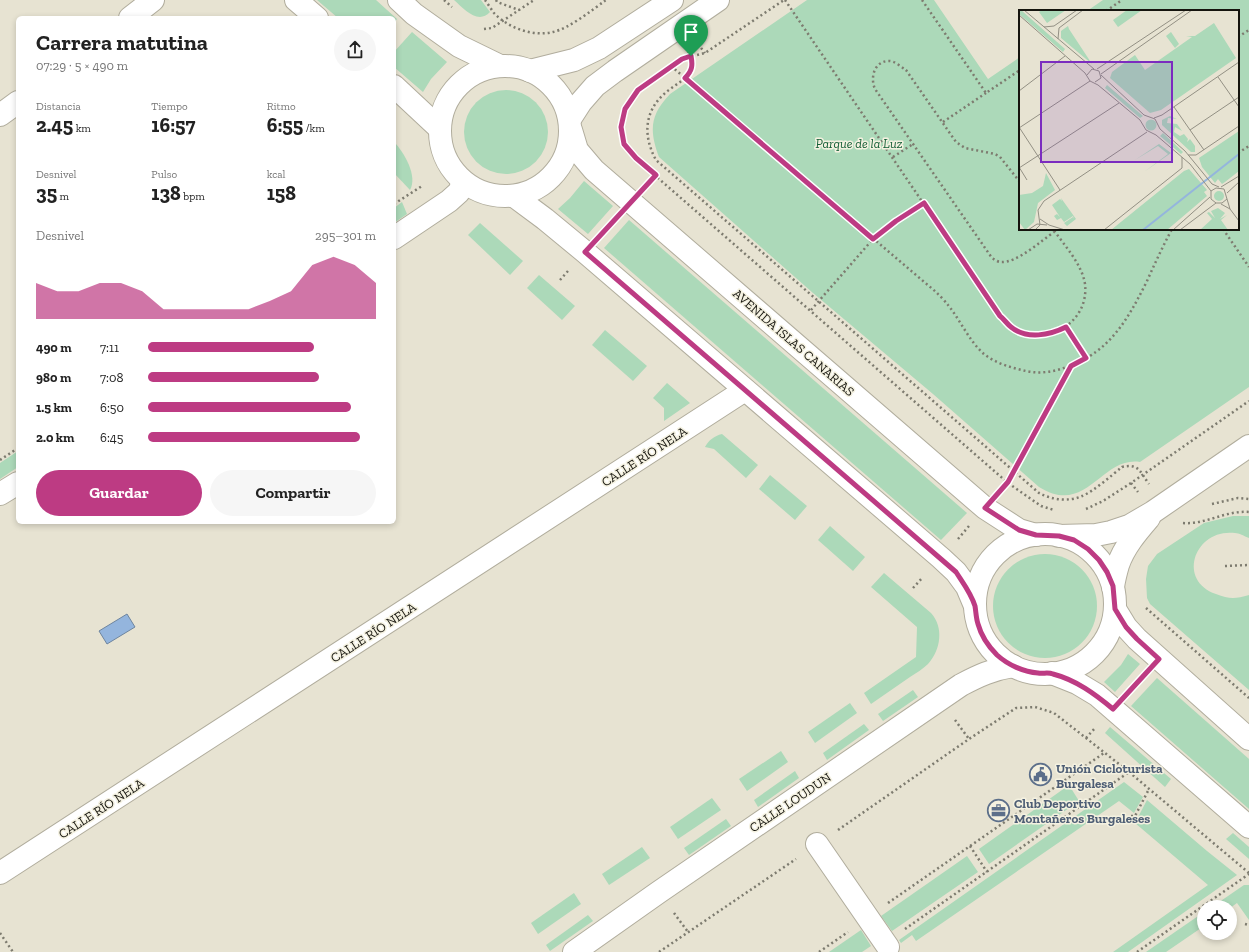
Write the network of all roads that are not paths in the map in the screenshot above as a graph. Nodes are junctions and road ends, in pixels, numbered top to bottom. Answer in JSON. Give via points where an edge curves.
{"nodes":[{"id":1,"x":153,"y":0,"type":"edge"},
{"id":2,"x":296,"y":0,"type":"edge"},
{"id":3,"x":399,"y":0,"type":"edge"},
{"id":4,"x":672,"y":0,"type":"edge"},
{"id":5,"x":718,"y":0,"type":"edge"},
{"id":6,"x":133,"y":16,"type":"edge"},
{"id":7,"x":315,"y":16,"type":"edge"},
{"id":8,"x":500,"y":66,"type":"junction"},
{"id":9,"x":530,"y":71,"type":"junction"},
{"id":10,"x":396,"y":88,"type":"edge"},
{"id":11,"x":16,"y":103,"type":"edge"},
{"id":12,"x":0,"y":115,"type":"edge"},
{"id":13,"x":570,"y":125,"type":"junction"},
{"id":14,"x":439,"y":128,"type":"junction"},
{"id":15,"x":463,"y":182,"type":"junction"},
{"id":16,"x":514,"y":196,"type":"junction"},
{"id":17,"x":396,"y":237,"type":"edge"},
{"id":18,"x":745,"y":390,"type":"junction"},
{"id":19,"x":1249,"y":446,"type":"edge"},
{"id":20,"x":16,"y":484,"type":"edge"},
{"id":21,"x":0,"y":494,"type":"edge"},
{"id":22,"x":1159,"y":508,"type":"junction"},
{"id":23,"x":1036,"y":535,"type":"junction"},
{"id":24,"x":1059,"y":536,"type":"junction"},
{"id":25,"x":1113,"y":586,"type":"junction"},
{"id":26,"x":975,"y":606,"type":"junction"},
{"id":27,"x":1115,"y":609,"type":"junction"},
{"id":28,"x":1013,"y":666,"type":"junction"},
{"id":29,"x":1052,"y":673,"type":"junction"},
{"id":30,"x":1249,"y":739,"type":"edge"},
{"id":31,"x":1249,"y":827,"type":"edge"},
{"id":32,"x":817,"y":844,"type":"road end"},
{"id":33,"x":0,"y":873,"type":"edge"},
{"id":34,"x":887,"y":945,"type":"road end"},
{"id":35,"x":574,"y":952,"type":"edge"}],
"edges":[{"from":1,"to":6,"type":"main road"},
{"from":2,"to":7,"type":"main road"},
{"from":3,"to":8,"type":"main road","via":[[459,46]]},
{"from":4,"to":9,"type":"main road","via":[[599,48],[574,60]]},
{"from":5,"to":13,"type":"main road","via":[[595,86],[581,102]]},
{"from":8,"to":9,"type":"main road","via":[[515,66]]},
{"from":8,"to":14,"type":"main road","via":[[475,73],[458,85],[446,102]]},
{"from":9,"to":13,"type":"main road","via":[[544,78],[563,100]]},
{"from":10,"to":14,"type":"main road"},
{"from":11,"to":12,"type":"main road"},
{"from":13,"to":16,"type":"main road","via":[[567,152],[556,173],[537,189]]},
{"from":13,"to":23,"type":"main road","name":"AVENIDA ISLAS CANARIAS","via":[[577,150],[594,170],[985,508],[1019,530]]},
{"from":14,"to":15,"type":"main road","via":[[440,145],[449,166]]},
{"from":15,"to":16,"type":"main road","via":[[489,195]]},
{"from":15,"to":17,"type":"main road","via":[[459,192],[449,201]]},
{"from":16,"to":18,"type":"main road","via":[[585,252]]},
{"from":18,"to":26,"type":"main road","via":[[956,572],[967,587]]},
{"from":18,"to":33,"type":"main road","name":"CALLE RÍO NELA"},
{"from":19,"to":22,"type":"main road"},
{"from":20,"to":21,"type":"main road"},
{"from":22,"to":24,"type":"main road","via":[[1129,526],[1111,532]]},
{"from":22,"to":25,"type":"main road","via":[[1136,534],[1126,550],[1118,565]]},
{"from":23,"to":24,"type":"main road"},
{"from":23,"to":26,"type":"main road","via":[[1019,539],[1004,547],[992,558],[982,572],[976,588]]},
{"from":24,"to":25,"type":"main road","via":[[1074,540],[1088,549],[1099,560]]},
{"from":25,"to":27,"type":"main road"},
{"from":26,"to":28,"type":"main road","via":[[978,624],[986,641],[997,655]]},
{"from":27,"to":29,"type":"main road","via":[[1108,634],[1088,659],[1071,669]]},
{"from":27,"to":30,"type":"main road","via":[[1137,639]]},
{"from":28,"to":29,"type":"main road","via":[[1025,671]]},
{"from":28,"to":35,"type":"main road","name":"CALLE LOUDUN","via":[[997,669],[961,685]]},
{"from":29,"to":31,"type":"main road","via":[[1077,683],[1096,695]]},
{"from":32,"to":34,"type":"main road"}]}
